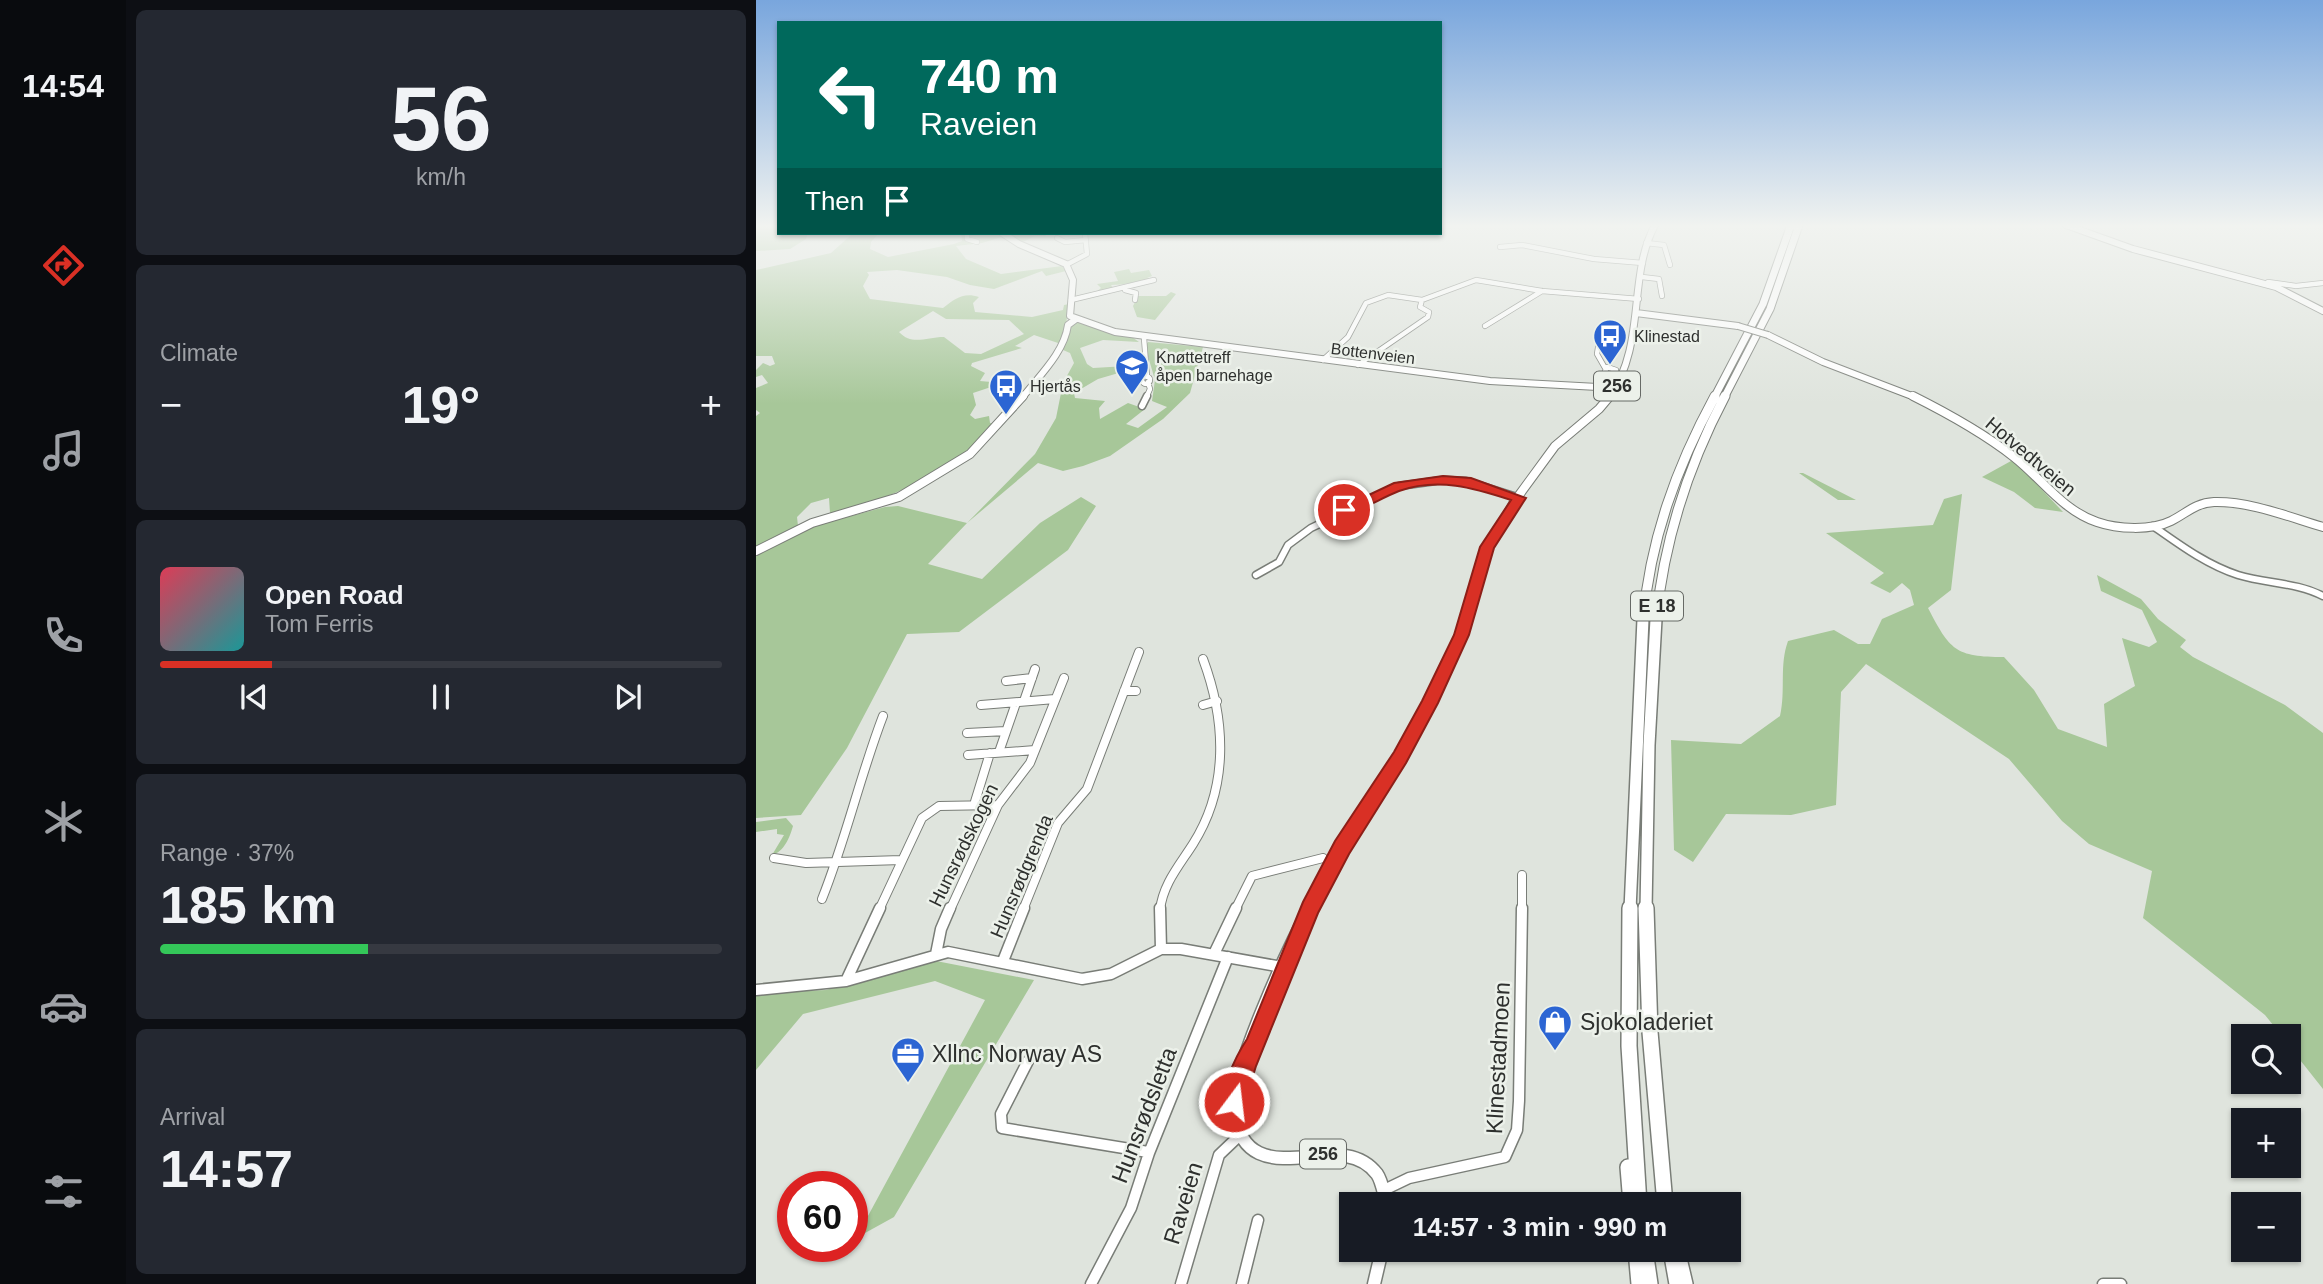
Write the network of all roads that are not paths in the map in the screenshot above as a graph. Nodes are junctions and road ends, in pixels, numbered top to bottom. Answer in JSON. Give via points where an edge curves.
{"nodes":[{"id":1,"x":1073,"y":285,"type":"edge"},
{"id":2,"x":1138,"y":285,"type":"edge"},
{"id":3,"x":1461,"y":285,"type":"edge"},
{"id":4,"x":1509,"y":285,"type":"edge"},
{"id":5,"x":1641,"y":285,"type":"edge"},
{"id":6,"x":1662,"y":285,"type":"edge"},
{"id":7,"x":1770,"y":285,"type":"edge"},
{"id":8,"x":1778,"y":285,"type":"edge"},
{"id":9,"x":2268,"y":285,"type":"edge"},
{"id":10,"x":2283,"y":285,"type":"edge"},
{"id":11,"x":2302,"y":285,"type":"edge"},
{"id":12,"x":1124,"y":289,"type":"junction"},
{"id":13,"x":1542,"y":291,"type":"junction"},
{"id":14,"x":1661,"y":296,"type":"dead end"},
{"id":15,"x":1639,"y":299,"type":"junction"},
{"id":16,"x":1071,"y":300,"type":"junction"},
{"id":17,"x":1135,"y":300,"type":"dead end"},
{"id":18,"x":1422,"y":300,"type":"junction"},
{"id":19,"x":2323,"y":311,"type":"edge"},
{"id":20,"x":1636,"y":313,"type":"junction"},
{"id":21,"x":1076,"y":319,"type":"junction"},
{"id":22,"x":1485,"y":326,"type":"dead end"},
{"id":23,"x":1144,"y":338,"type":"junction"},
{"id":24,"x":1599,"y":341,"type":"dead end"},
{"id":25,"x":1323,"y":360,"type":"junction"},
{"id":26,"x":1358,"y":365,"type":"junction"},
{"id":27,"x":1605,"y":368,"type":"junction"},
{"id":28,"x":1603,"y":376,"type":"junction"},
{"id":29,"x":1600,"y":386,"type":"junction"},
{"id":30,"x":1616,"y":388,"type":"junction"},
{"id":31,"x":1142,"y":406,"type":"dead end"},
{"id":32,"x":1520,"y":498,"type":"junction"},
{"id":33,"x":2153,"y":527,"type":"junction"},
{"id":34,"x":2323,"y":527,"type":"edge"},
{"id":35,"x":756,"y":551,"type":"edge"},
{"id":36,"x":1256,"y":575,"type":"dead end"},
{"id":37,"x":2323,"y":596,"type":"edge"},
{"id":38,"x":1139,"y":652,"type":"dead end"},
{"id":39,"x":1203,"y":659,"type":"dead end"},
{"id":40,"x":1035,"y":669,"type":"dead end"},
{"id":41,"x":1032,"y":678,"type":"junction"},
{"id":42,"x":1064,"y":678,"type":"dead end"},
{"id":43,"x":1006,"y":681,"type":"dead end"},
{"id":44,"x":1124,"y":691,"type":"junction"},
{"id":45,"x":1136,"y":691,"type":"dead end"},
{"id":46,"x":1055,"y":699,"type":"junction"},
{"id":47,"x":1217,"y":701,"type":"junction"},
{"id":48,"x":1020,"y":702,"type":"junction"},
{"id":49,"x":981,"y":705,"type":"dead end"},
{"id":50,"x":1203,"y":705,"type":"dead end"},
{"id":51,"x":883,"y":716,"type":"dead end"},
{"id":52,"x":1006,"y":731,"type":"junction"},
{"id":53,"x":967,"y":733,"type":"dead end"},
{"id":54,"x":1035,"y":750,"type":"junction"},
{"id":55,"x":995,"y":752,"type":"junction"},
{"id":56,"x":968,"y":755,"type":"dead end"},
{"id":57,"x":974,"y":805,"type":"junction"},
{"id":58,"x":998,"y":805,"type":"junction"},
{"id":59,"x":775,"y":858,"type":"dead end"},
{"id":60,"x":1323,"y":858,"type":"dead end"},
{"id":61,"x":901,"y":860,"type":"junction"},
{"id":62,"x":838,"y":862,"type":"junction"},
{"id":63,"x":1522,"y":874,"type":"dead end"},
{"id":64,"x":821,"y":898,"type":"dead end"},
{"id":65,"x":1161,"y":949,"type":"junction"},
{"id":66,"x":936,"y":954,"type":"junction"},
{"id":67,"x":1214,"y":954,"type":"junction"},
{"id":68,"x":1228,"y":957,"type":"junction"},
{"id":69,"x":1003,"y":961,"type":"junction"},
{"id":70,"x":1284,"y":967,"type":"junction"},
{"id":71,"x":846,"y":981,"type":"junction"},
{"id":72,"x":756,"y":990,"type":"edge"},
{"id":73,"x":1028,"y":1061,"type":"dead end"},
{"id":74,"x":1631,"y":1116,"type":"junction"},
{"id":75,"x":1240,"y":1135,"type":"junction"},
{"id":76,"x":1148,"y":1152,"type":"junction"},
{"id":77,"x":1384,"y":1190,"type":"joint"},
{"id":78,"x":1631,"y":1192,"type":"edge"},
{"id":79,"x":1638,"y":1192,"type":"edge"},
{"id":80,"x":1664,"y":1192,"type":"edge"},
{"id":81,"x":1258,"y":1220,"type":"dead end"},
{"id":82,"x":1379,"y":1262,"type":"edge"},
{"id":83,"x":1637,"y":1262,"type":"edge"},
{"id":84,"x":1647,"y":1262,"type":"edge"},
{"id":85,"x":1673,"y":1262,"type":"edge"},
{"id":86,"x":1680,"y":1262,"type":"edge"},
{"id":87,"x":1091,"y":1284,"type":"edge"},
{"id":88,"x":1181,"y":1284,"type":"edge"},
{"id":89,"x":1242,"y":1284,"type":"edge"},
{"id":90,"x":1374,"y":1284,"type":"edge"},
{"id":91,"x":1640,"y":1284,"type":"edge"},
{"id":92,"x":1650,"y":1284,"type":"edge"},
{"id":93,"x":1677,"y":1284,"type":"edge"},
{"id":94,"x":1685,"y":1284,"type":"edge"},
{"id":95,"x":2103,"y":1284,"type":"edge"},
{"id":96,"x":2120,"y":1284,"type":"edge"}],
"edges":[{"from":1,"to":16,"type":"main road"},
{"from":2,"to":12,"type":"street"},
{"from":3,"to":18,"type":"street"},
{"from":4,"to":13,"type":"street"},
{"from":5,"to":15,"type":"main road","number":"256"},
{"from":6,"to":14,"type":"street"},
{"from":7,"to":74,"type":"highway","number":"E 18","via":[[1676,476],[1650,571],[1639,671],[1628,915]]},
{"from":8,"to":80,"type":"highway","number":"E 18","via":[[1689,471],[1670,530],[1658,598],[1645,916],[1651,1074]]},
{"from":9,"to":19,"type":"main road"},
{"from":10,"to":11,"type":"street"},
{"from":12,"to":16,"type":"street"},
{"from":12,"to":17,"type":"street","via":[[1136,293]]},
{"from":13,"to":15,"type":"street"},
{"from":13,"to":22,"type":"street"},
{"from":15,"to":20,"type":"main road","number":"256"},
{"from":16,"to":21,"type":"main road","via":[[1070,314]]},
{"from":18,"to":25,"type":"street","via":[[1388,295],[1366,303],[1348,337]]},
{"from":18,"to":26,"type":"street","via":[[1420,307],[1429,312],[1428,317]]},
{"from":20,"to":30,"type":"main road","number":"256","via":[[1627,363]]},
{"from":20,"to":33,"type":"main road","name":"Hotvedtveien","bridge":true,"via":[[1689,317],[1769,335],[1966,423],[2085,518],[2118,527]]},
{"from":21,"to":23,"type":"main road","name":"Bottenveien"},
{"from":21,"to":35,"type":"main road","via":[[1017,406],[971,454],[899,497],[812,523]]},
{"from":23,"to":25,"type":"main road","name":"Bottenveien"},
{"from":23,"to":31,"type":"street","via":[[1150,389]]},
{"from":24,"to":27,"type":"street","via":[[1597,354]]},
{"from":25,"to":26,"type":"main road","name":"Bottenveien"},
{"from":26,"to":29,"type":"main road","name":"Bottenveien","via":[[1503,383]]},
{"from":27,"to":28,"type":"street"},
{"from":27,"to":28,"type":"street","via":[[1617,372]]},
{"from":28,"to":29,"type":"street"},
{"from":29,"to":30,"type":"main road","name":"Bottenveien"},
{"from":30,"to":32,"type":"main road","number":"256","via":[[1597,414],[1553,448]]},
{"from":32,"to":36,"type":"street","via":[[1466,481],[1399,486],[1311,528],[1288,545],[1279,562]]},
{"from":32,"to":70,"type":"main road","number":"256","via":[[1487,547],[1461,635],[1429,703],[1342,848]]},
{"from":33,"to":34,"type":"main road","name":"Hotvedtveien","via":[[2174,520],[2197,504],[2216,502]]},
{"from":33,"to":37,"type":"street","via":[[2241,575],[2287,582]]},
{"from":38,"to":44,"type":"street","name":"Hunsrødgrenda"},
{"from":39,"to":47,"type":"street"},
{"from":40,"to":41,"type":"street"},
{"from":41,"to":43,"type":"street"},
{"from":41,"to":48,"type":"street"},
{"from":42,"to":46,"type":"street","name":"Hunsrødskogen"},
{"from":44,"to":45,"type":"street"},
{"from":44,"to":69,"type":"street","name":"Hunsrødgrenda","via":[[1087,789],[1058,823]]},
{"from":46,"to":48,"type":"street"},
{"from":46,"to":54,"type":"street","name":"Hunsrødskogen"},
{"from":47,"to":50,"type":"street"},
{"from":47,"to":65,"type":"street","via":[[1220,756],[1214,797],[1202,828],[1164,886],[1158,913]]},
{"from":48,"to":49,"type":"street"},
{"from":48,"to":52,"type":"street"},
{"from":51,"to":62,"type":"street","via":[[862,770]]},
{"from":52,"to":53,"type":"street"},
{"from":52,"to":55,"type":"street"},
{"from":54,"to":55,"type":"street"},
{"from":54,"to":58,"type":"street","name":"Hunsrødskogen"},
{"from":55,"to":56,"type":"street"},
{"from":55,"to":57,"type":"street"},
{"from":57,"to":58,"type":"street"},
{"from":57,"to":61,"type":"street","via":[[946,805],[928,813]]},
{"from":58,"to":66,"type":"street","name":"Hunsrødskogen","via":[[941,929]]},
{"from":59,"to":62,"type":"street"},
{"from":60,"to":67,"type":"street","via":[[1252,876]]},
{"from":61,"to":62,"type":"street"},
{"from":61,"to":71,"type":"street"},
{"from":62,"to":64,"type":"street"},
{"from":63,"to":77,"type":"street","name":"Klinestadmoen","via":[[1519,1101],[1511,1149],[1497,1161],[1424,1174]]},
{"from":65,"to":67,"type":"street"},
{"from":65,"to":69,"type":"street","via":[[1094,979],[1069,978]]},
{"from":66,"to":69,"type":"street"},
{"from":66,"to":71,"type":"street"},
{"from":67,"to":68,"type":"street"},
{"from":68,"to":70,"type":"street"},
{"from":68,"to":76,"type":"street","name":"Hunsrødsletta"},
{"from":70,"to":75,"type":"main road","number":"256","via":[[1234,1102]]},
{"from":71,"to":72,"type":"street"},
{"from":73,"to":76,"type":"street","via":[[1001,1114],[1002,1128]]},
{"from":74,"to":78,"type":"highway","via":[[1625,1137]]},
{"from":74,"to":79,"type":"highway","number":"E 18"},
{"from":75,"to":77,"type":"main road","number":"256","via":[[1249,1147],[1274,1158],[1353,1156],[1374,1170]]},
{"from":75,"to":88,"type":"street","name":"Raveien","via":[[1219,1155]]},
{"from":76,"to":87,"type":"street","name":"Hunsrødsletta","via":[[1122,1230]]},
{"from":81,"to":89,"type":"street"},
{"from":82,"to":90,"type":"main road"},
{"from":83,"to":91,"type":"highway"},
{"from":84,"to":92,"type":"highway"},
{"from":85,"to":93,"type":"highway"},
{"from":86,"to":94,"type":"highway"},
{"from":95,"to":96,"type":"street"}]}
